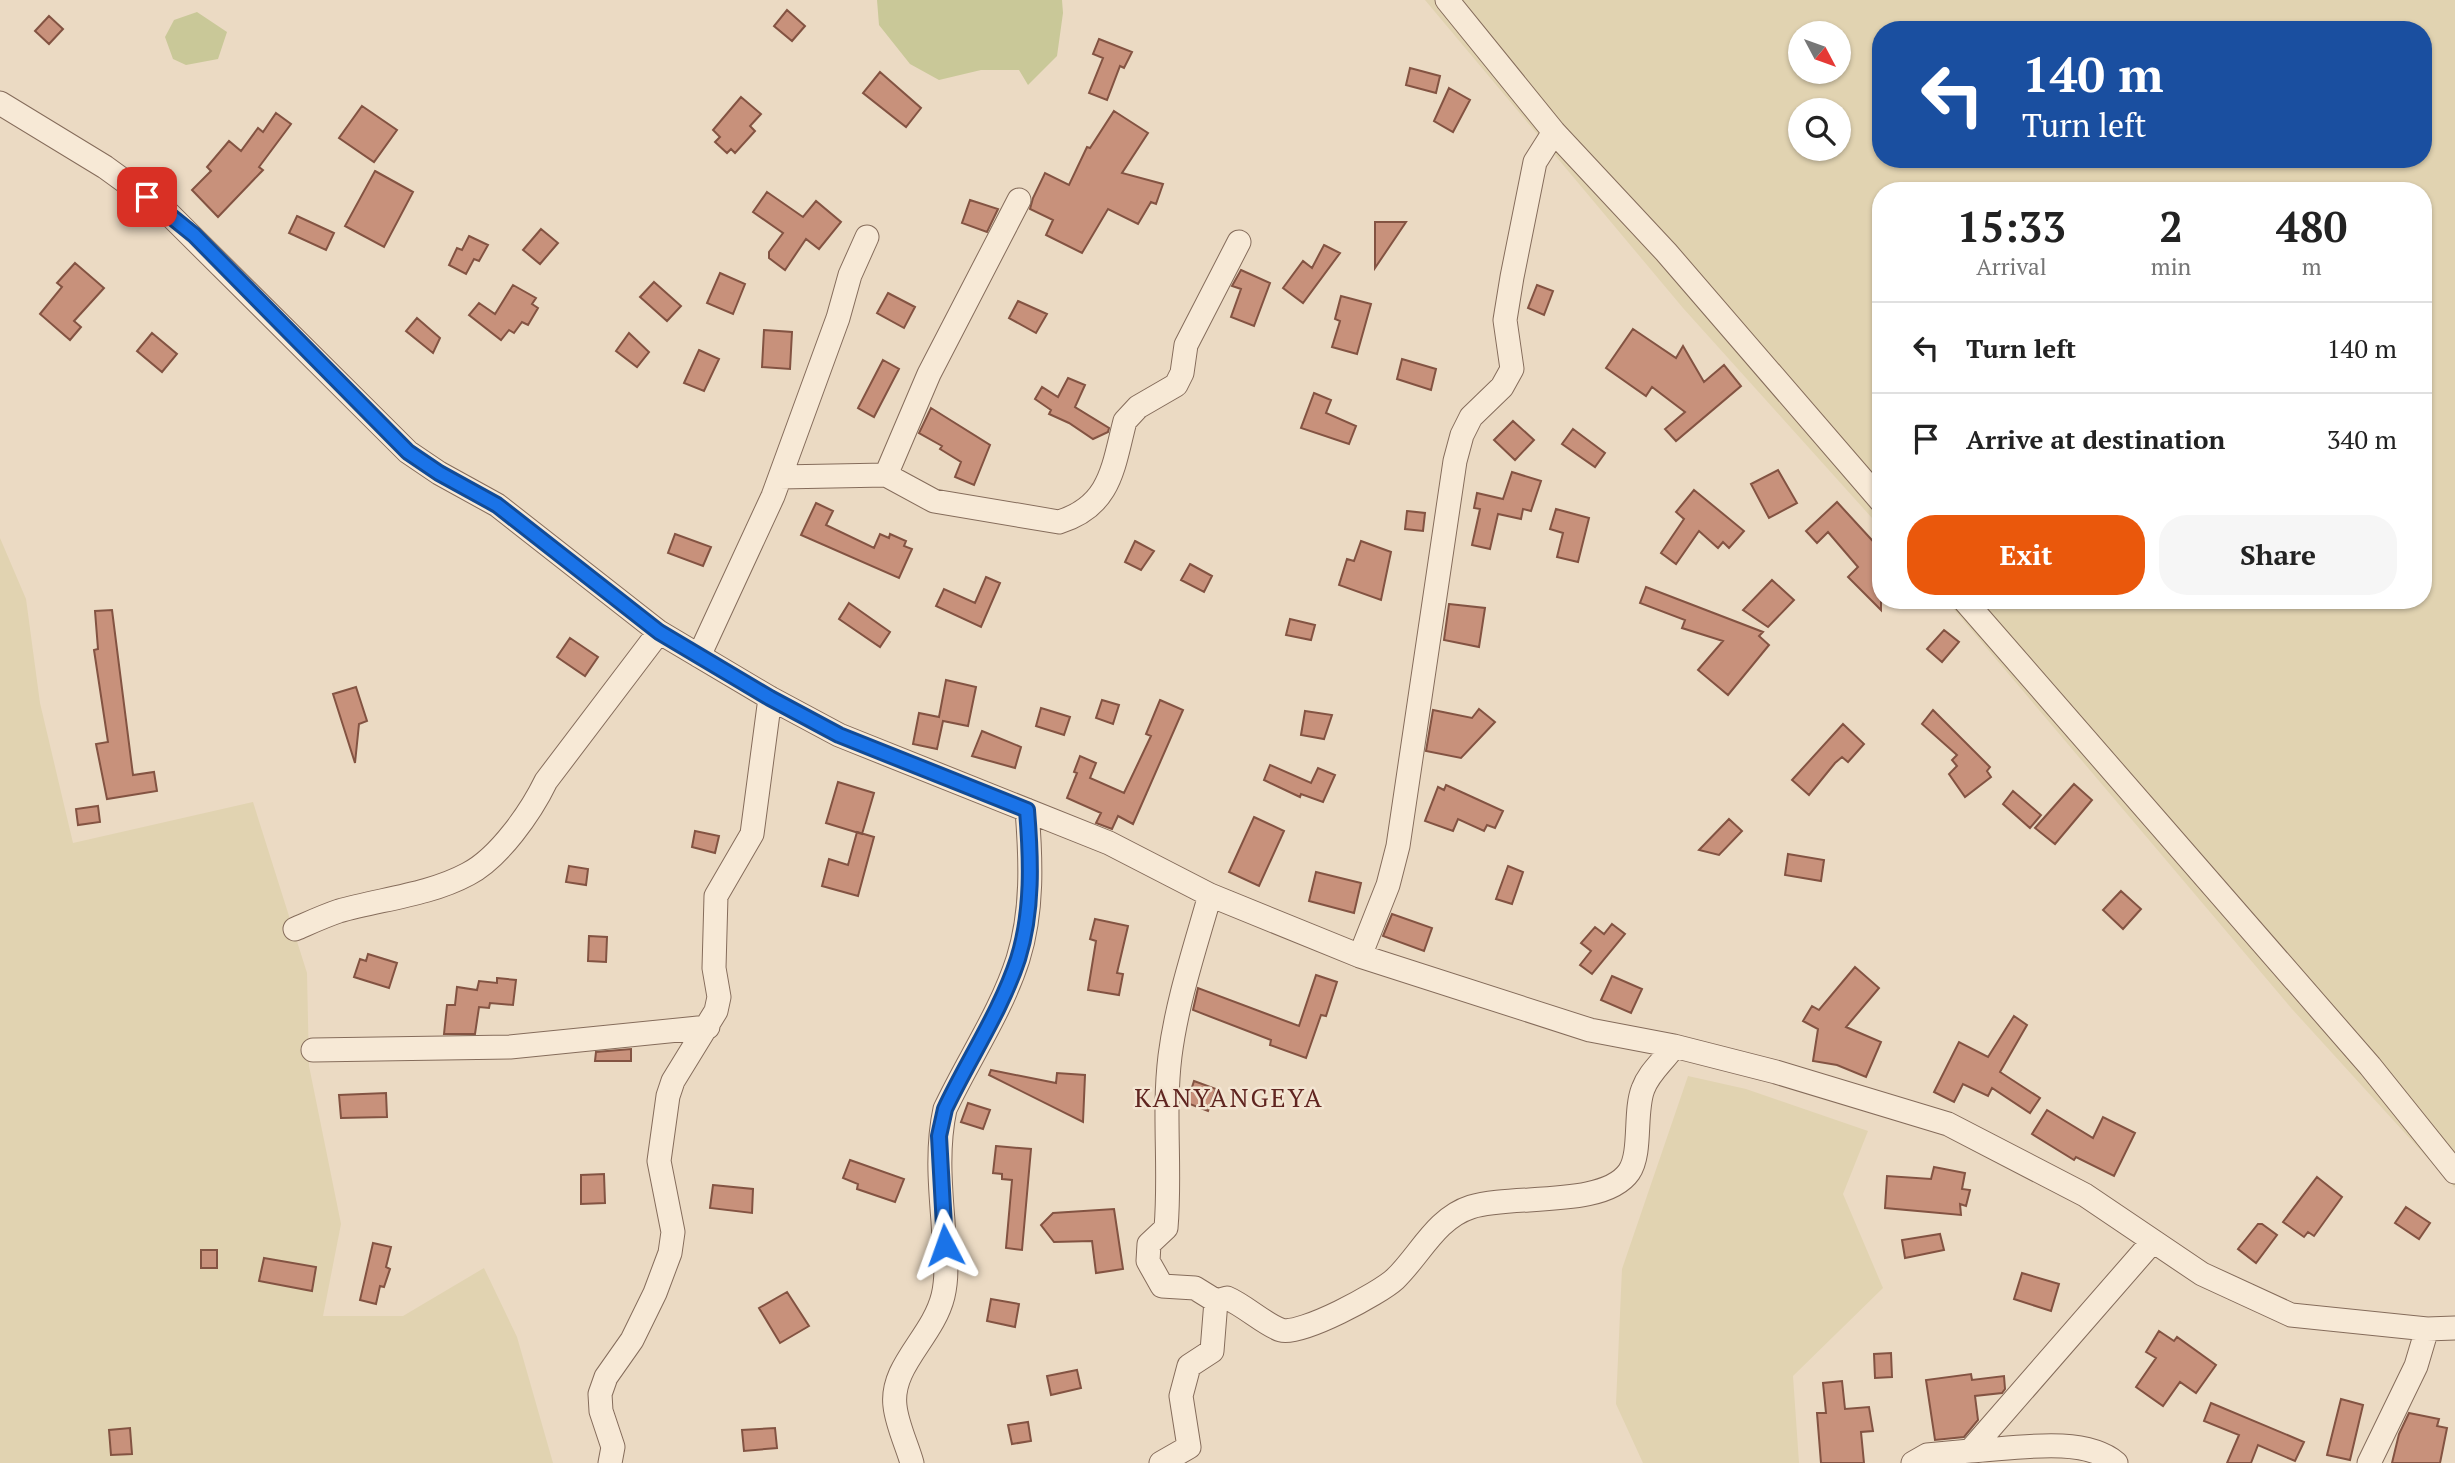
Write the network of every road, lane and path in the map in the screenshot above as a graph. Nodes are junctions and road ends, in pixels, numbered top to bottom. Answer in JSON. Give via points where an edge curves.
{"nodes":[{"id":1,"x":1447,"y":0,"type":"edge"},
{"id":2,"x":0,"y":103,"type":"edge"},
{"id":3,"x":1554,"y":132,"type":"junction"},
{"id":4,"x":1019,"y":201,"type":"dead end"},
{"id":5,"x":867,"y":237,"type":"dead end"},
{"id":6,"x":1239,"y":242,"type":"dead end"},
{"id":7,"x":886,"y":475,"type":"junction"},
{"id":8,"x":780,"y":478,"type":"junction"},
{"id":9,"x":1872,"y":491,"type":"edge"},
{"id":10,"x":1972,"y":609,"type":"edge"},
{"id":11,"x":659,"y":632,"type":"junction"},
{"id":12,"x":699,"y":656,"type":"junction"},
{"id":13,"x":770,"y":698,"type":"junction"},
{"id":14,"x":1027,"y":810,"type":"junction"},
{"id":15,"x":1210,"y":895,"type":"junction"},
{"id":16,"x":295,"y":929,"type":"dead end"},
{"id":17,"x":1360,"y":956,"type":"junction"},
{"id":18,"x":708,"y":1027,"type":"junction"},
{"id":19,"x":1674,"y":1046,"type":"junction"},
{"id":20,"x":313,"y":1050,"type":"dead end"},
{"id":21,"x":2455,"y":1172,"type":"edge"},
{"id":22,"x":2152,"y":1241,"type":"junction"},
{"id":23,"x":1216,"y":1301,"type":"junction"},
{"id":24,"x":2455,"y":1328,"type":"edge"},
{"id":25,"x":2427,"y":1329,"type":"junction"},
{"id":26,"x":1970,"y":1451,"type":"junction"},
{"id":27,"x":1188,"y":1455,"type":"edge"},
{"id":28,"x":610,"y":1463,"type":"edge"},
{"id":29,"x":912,"y":1463,"type":"edge"},
{"id":30,"x":1161,"y":1463,"type":"edge"},
{"id":31,"x":1913,"y":1463,"type":"edge"},
{"id":32,"x":2116,"y":1463,"type":"edge"},
{"id":33,"x":2369,"y":1463,"type":"edge"}],
"edges":[{"from":1,"to":3,"type":"street"},
{"from":2,"to":11,"type":"street","via":[[105,167],[167,212],[408,452],[497,505]]},
{"from":3,"to":9,"type":"street","via":[[1666,252]]},
{"from":3,"to":17,"type":"street","via":[[1535,162],[1504,320],[1512,369],[1496,394],[1471,417],[1455,461],[1398,846]]},
{"from":4,"to":7,"type":"street","via":[[929,374]]},
{"from":5,"to":8,"type":"street"},
{"from":6,"to":7,"type":"street","via":[[1186,345],[1180,380],[1130,413],[1104,492],[1074,517],[1059,522],[934,501]]},
{"from":7,"to":8,"type":"street"},
{"from":8,"to":12,"type":"street"},
{"from":10,"to":21,"type":"street","via":[[2370,1066]]},
{"from":11,"to":12,"type":"street"},
{"from":11,"to":16,"type":"street","via":[[546,781],[534,806],[469,874],[337,912]]},
{"from":12,"to":13,"type":"street"},
{"from":13,"to":14,"type":"street","via":[[839,735]]},
{"from":13,"to":18,"type":"street","via":[[752,834],[716,896],[719,997]]},
{"from":14,"to":15,"type":"street","via":[[1109,843]]},
{"from":14,"to":29,"type":"street","via":[[1028,908],[1017,960],[945,1109],[939,1136],[947,1270],[944,1295],[936,1319],[905,1363],[896,1385],[895,1406]]},
{"from":15,"to":17,"type":"street"},
{"from":15,"to":23,"type":"street","via":[[1179,1004],[1170,1056],[1166,1228],[1149,1244],[1148,1261],[1162,1286],[1195,1288]]},
{"from":17,"to":19,"type":"street","via":[[1590,1030]]},
{"from":18,"to":20,"type":"street","via":[[510,1047]]},
{"from":18,"to":28,"type":"street","via":[[668,1096],[659,1161],[673,1232],[670,1253],[649,1305],[600,1394],[613,1447]]},
{"from":19,"to":22,"type":"street","via":[[1948,1124],[2067,1185]]},
{"from":19,"to":23,"type":"street","via":[[1642,1090],[1628,1173],[1603,1191],[1469,1208],[1449,1219],[1381,1290],[1297,1331],[1280,1330],[1227,1298]]},
{"from":22,"to":25,"type":"street","via":[[2202,1274],[2291,1315]]},
{"from":22,"to":26,"type":"street"},
{"from":23,"to":27,"type":"street","via":[[1212,1351],[1189,1366],[1181,1396]]},
{"from":24,"to":25,"type":"street"},
{"from":25,"to":33,"type":"street","via":[[2416,1366]]},
{"from":26,"to":31,"type":"street","via":[[1927,1455]]},
{"from":26,"to":32,"type":"street","via":[[2091,1448]]},
{"from":27,"to":30,"type":"street"}]}
